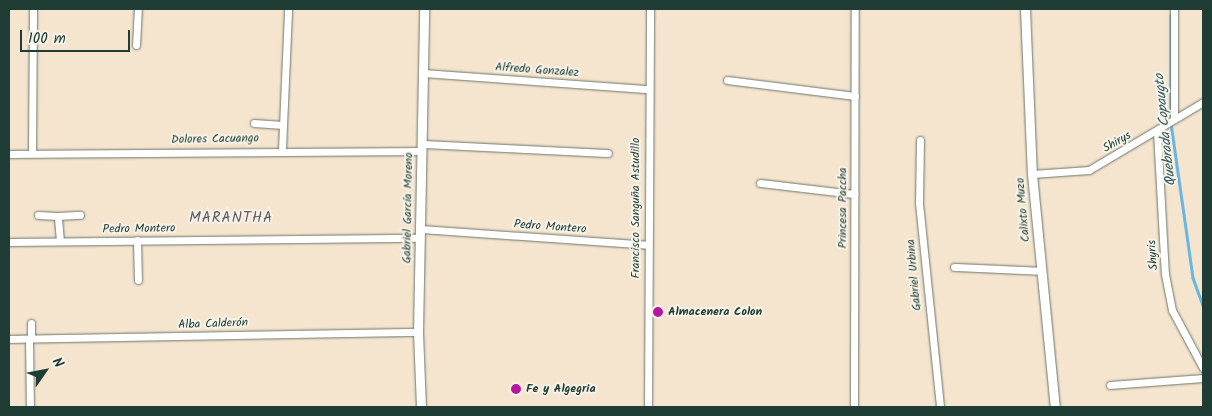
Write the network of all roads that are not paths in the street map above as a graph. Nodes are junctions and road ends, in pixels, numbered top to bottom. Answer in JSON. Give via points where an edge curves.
{"nodes":[{"id":1,"x":33,"y":9,"type":"edge"},
{"id":2,"x":138,"y":9,"type":"edge"},
{"id":3,"x":288,"y":9,"type":"edge"},
{"id":4,"x":424,"y":9,"type":"edge"},
{"id":5,"x":650,"y":9,"type":"edge"},
{"id":6,"x":855,"y":9,"type":"edge"},
{"id":7,"x":1025,"y":9,"type":"edge"},
{"id":8,"x":1174,"y":9,"type":"edge"},
{"id":9,"x":136,"y":45,"type":"dead end"},
{"id":10,"x":423,"y":74,"type":"junction"},
{"id":11,"x":727,"y":80,"type":"dead end"},
{"id":12,"x":648,"y":89,"type":"junction"},
{"id":13,"x":855,"y":96,"type":"junction"},
{"id":14,"x":1203,"y":102,"type":"edge"},
{"id":15,"x":1174,"y":119,"type":"junction"},
{"id":16,"x":254,"y":123,"type":"dead end"},
{"id":17,"x":283,"y":125,"type":"junction"},
{"id":18,"x":1157,"y":132,"type":"junction"},
{"id":19,"x":920,"y":140,"type":"dead end"},
{"id":20,"x":422,"y":147,"type":"junction"},
{"id":21,"x":282,"y":149,"type":"junction"},
{"id":22,"x":32,"y":153,"type":"junction"},
{"id":23,"x":608,"y":153,"type":"dead end"},
{"id":24,"x":9,"y":154,"type":"edge"},
{"id":25,"x":1032,"y":174,"type":"junction"},
{"id":26,"x":760,"y":183,"type":"dead end"},
{"id":27,"x":854,"y":194,"type":"junction"},
{"id":28,"x":38,"y":215,"type":"dead end"},
{"id":29,"x":80,"y":215,"type":"dead end"},
{"id":30,"x":58,"y":216,"type":"junction"},
{"id":31,"x":420,"y":233,"type":"junction"},
{"id":32,"x":137,"y":240,"type":"junction"},
{"id":33,"x":60,"y":241,"type":"junction"},
{"id":34,"x":9,"y":242,"type":"edge"},
{"id":35,"x":647,"y":245,"type":"junction"},
{"id":36,"x":954,"y":267,"type":"dead end"},
{"id":37,"x":1041,"y":271,"type":"junction"},
{"id":38,"x":138,"y":280,"type":"dead end"},
{"id":39,"x":31,"y":323,"type":"dead end"},
{"id":40,"x":418,"y":332,"type":"junction"},
{"id":41,"x":30,"y":338,"type":"junction"},
{"id":42,"x":9,"y":339,"type":"edge"},
{"id":43,"x":1203,"y":368,"type":"edge"},
{"id":44,"x":1203,"y":378,"type":"edge"},
{"id":45,"x":1110,"y":385,"type":"dead end"},
{"id":46,"x":30,"y":407,"type":"edge"},
{"id":47,"x":420,"y":407,"type":"edge"},
{"id":48,"x":648,"y":407,"type":"edge"},
{"id":49,"x":854,"y":407,"type":"edge"},
{"id":50,"x":940,"y":407,"type":"edge"},
{"id":51,"x":1055,"y":407,"type":"edge"}],
"edges":[{"from":1,"to":22,"type":"street"},
{"from":2,"to":9,"type":"street"},
{"from":3,"to":17,"type":"street"},
{"from":4,"to":10,"type":"street","name":"Gabriel García Moreno"},
{"from":5,"to":12,"type":"street","name":"Francisco Sanguña Astudillo"},
{"from":6,"to":13,"type":"street","name":"Princesa Paccha"},
{"from":7,"to":25,"type":"street","name":"Calixto Muzo"},
{"from":8,"to":15,"type":"street"},
{"from":10,"to":12,"type":"street","name":"Alfredo Gonzalez"},
{"from":10,"to":20,"type":"street","name":"Gabriel García Moreno"},
{"from":11,"to":13,"type":"street"},
{"from":12,"to":35,"type":"street","name":"Francisco Sanguña Astudillo"},
{"from":13,"to":27,"type":"street","name":"Princesa Paccha"},
{"from":14,"to":15,"type":"street","name":"Shirys"},
{"from":15,"to":18,"type":"street","name":"Shirys"},
{"from":16,"to":17,"type":"street"},
{"from":17,"to":21,"type":"street"},
{"from":18,"to":25,"type":"street","name":"Shirys","via":[[1089,170]]},
{"from":18,"to":43,"type":"street","name":"Shyris","via":[[1165,274],[1172,310]]},
{"from":19,"to":50,"type":"street","name":"Gabriel Urbina","via":[[919,203]]},
{"from":20,"to":21,"type":"street","name":"Dolores Cacuango"},
{"from":20,"to":23,"type":"street","name":"Dolores Cacuango"},
{"from":20,"to":31,"type":"street","name":"Gabriel García Moreno"},
{"from":21,"to":22,"type":"street","name":"Dolores Cacuango"},
{"from":22,"to":24,"type":"street","name":"Dolores Cacuango"},
{"from":25,"to":37,"type":"street","name":"Calixto Muzo"},
{"from":26,"to":27,"type":"street"},
{"from":27,"to":49,"type":"street","name":"Princesa Paccha"},
{"from":28,"to":30,"type":"street"},
{"from":29,"to":30,"type":"street"},
{"from":30,"to":33,"type":"street"},
{"from":31,"to":32,"type":"street","name":"Pedro Montero"},
{"from":31,"to":35,"type":"street","name":"Pedro Montero"},
{"from":31,"to":40,"type":"street","name":"Gabriel García Moreno"},
{"from":32,"to":33,"type":"street","name":"Pedro Montero"},
{"from":32,"to":38,"type":"street"},
{"from":33,"to":34,"type":"street","name":"Pedro Montero"},
{"from":35,"to":48,"type":"street","name":"Francisco Sanguña Astudillo"},
{"from":36,"to":37,"type":"street"},
{"from":37,"to":51,"type":"street","name":"Calixto Muzo"},
{"from":39,"to":41,"type":"street"},
{"from":40,"to":41,"type":"street","name":"Alba Calderón"},
{"from":40,"to":47,"type":"street","name":"Gabriel García Moreno"},
{"from":41,"to":42,"type":"street","name":"Alba Calderón"},
{"from":41,"to":46,"type":"street"},
{"from":44,"to":45,"type":"street"}]}
